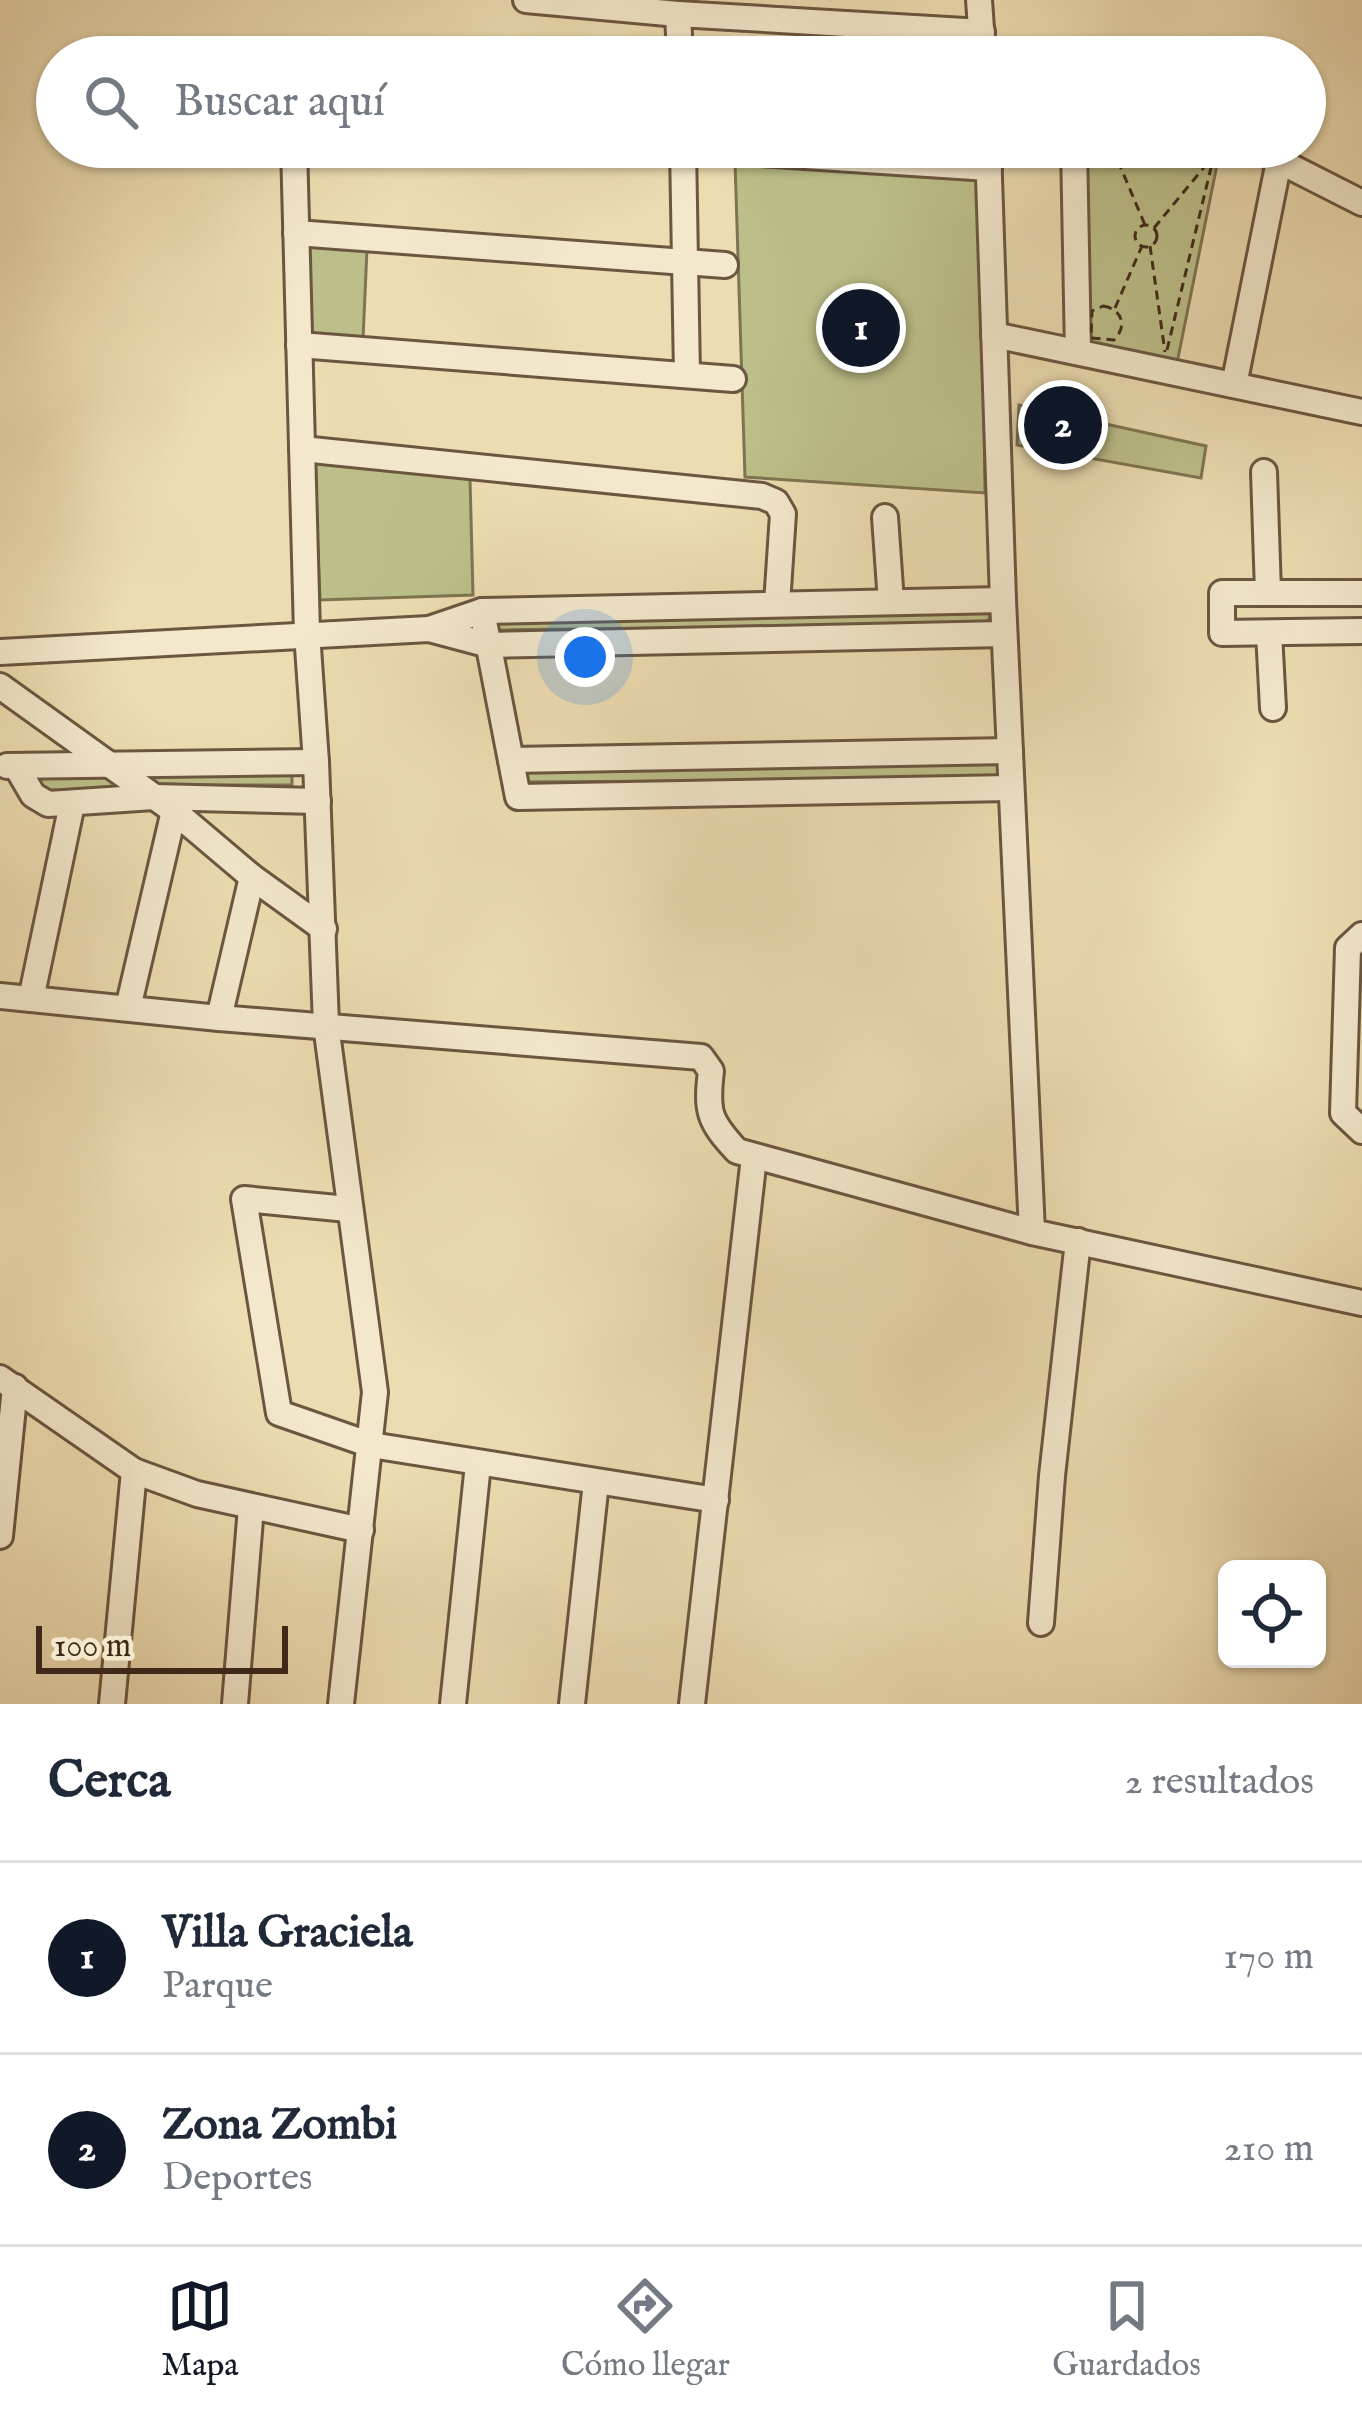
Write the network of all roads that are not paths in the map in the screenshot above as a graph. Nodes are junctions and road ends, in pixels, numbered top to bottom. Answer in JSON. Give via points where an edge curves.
{"nodes":[{"id":1,"x":526,"y":0,"type":"edge"},
{"id":2,"x":979,"y":0,"type":"edge"},
{"id":3,"x":678,"y":14,"type":"junction"},
{"id":4,"x":679,"y":36,"type":"edge"},
{"id":5,"x":894,"y":36,"type":"edge"},
{"id":6,"x":981,"y":36,"type":"edge"},
{"id":7,"x":294,"y":168,"type":"edge"},
{"id":8,"x":683,"y":168,"type":"edge"},
{"id":9,"x":988,"y":168,"type":"edge"},
{"id":10,"x":1074,"y":168,"type":"edge"},
{"id":11,"x":1279,"y":168,"type":"edge"},
{"id":12,"x":1294,"y":168,"type":"edge"},
{"id":13,"x":1362,"y":203,"type":"edge"},
{"id":14,"x":296,"y":233,"type":"junction"},
{"id":15,"x":684,"y":262,"type":"junction"},
{"id":16,"x":725,"y":265,"type":"dead end"},
{"id":17,"x":994,"y":334,"type":"junction"},
{"id":18,"x":299,"y":345,"type":"junction"},
{"id":19,"x":1078,"y":352,"type":"junction"},
{"id":20,"x":687,"y":375,"type":"junction"},
{"id":21,"x":733,"y":379,"type":"dead end"},
{"id":22,"x":1234,"y":385,"type":"junction"},
{"id":23,"x":1361,"y":409,"type":"edge"},
{"id":24,"x":302,"y":449,"type":"junction"},
{"id":25,"x":1264,"y":472,"type":"dead end"},
{"id":26,"x":885,"y":517,"type":"dead end"},
{"id":27,"x":1268,"y":592,"type":"junction"},
{"id":28,"x":1362,"y":593,"type":"edge"},
{"id":29,"x":1003,"y":600,"type":"junction"},
{"id":30,"x":891,"y":602,"type":"junction"},
{"id":31,"x":777,"y":604,"type":"junction"},
{"id":32,"x":482,"y":611,"type":"junction"},
{"id":33,"x":429,"y":629,"type":"junction"},
{"id":34,"x":1362,"y":631,"type":"edge"},
{"id":35,"x":307,"y":633,"type":"junction"},
{"id":36,"x":1270,"y":633,"type":"junction"},
{"id":37,"x":1004,"y":634,"type":"junction"},
{"id":38,"x":489,"y":645,"type":"junction"},
{"id":39,"x":0,"y":652,"type":"edge"},
{"id":40,"x":0,"y":686,"type":"edge"},
{"id":41,"x":1273,"y":708,"type":"dead end"},
{"id":42,"x":1010,"y":751,"type":"junction"},
{"id":43,"x":511,"y":760,"type":"junction"},
{"id":44,"x":316,"y":762,"type":"junction"},
{"id":45,"x":8,"y":766,"type":"edge"},
{"id":46,"x":110,"y":766,"type":"junction"},
{"id":47,"x":1012,"y":788,"type":"junction"},
{"id":48,"x":318,"y":801,"type":"junction"},
{"id":49,"x":72,"y":804,"type":"junction"},
{"id":50,"x":164,"y":804,"type":"junction"},
{"id":51,"x":252,"y":877,"type":"junction"},
{"id":52,"x":324,"y":929,"type":"junction"},
{"id":53,"x":1362,"y":935,"type":"edge"},
{"id":54,"x":0,"y":996,"type":"edge"},
{"id":55,"x":31,"y":999,"type":"junction"},
{"id":56,"x":128,"y":1008,"type":"junction"},
{"id":57,"x":219,"y":1018,"type":"junction"},
{"id":58,"x":326,"y":1025,"type":"junction"},
{"id":59,"x":1362,"y":1131,"type":"edge"},
{"id":60,"x":754,"y":1157,"type":"junction"},
{"id":61,"x":348,"y":1209,"type":"junction"},
{"id":62,"x":1032,"y":1232,"type":"junction"},
{"id":63,"x":1078,"y":1241,"type":"junction"},
{"id":64,"x":1362,"y":1303,"type":"edge"},
{"id":65,"x":8,"y":1382,"type":"edge"},
{"id":66,"x":371,"y":1445,"type":"junction"},
{"id":67,"x":478,"y":1464,"type":"junction"},
{"id":68,"x":134,"y":1472,"type":"junction"},
{"id":69,"x":596,"y":1482,"type":"junction"},
{"id":70,"x":716,"y":1500,"type":"junction"},
{"id":71,"x":251,"y":1507,"type":"junction"},
{"id":72,"x":361,"y":1529,"type":"junction"},
{"id":73,"x":0,"y":1536,"type":"edge"},
{"id":74,"x":1041,"y":1623,"type":"dead end"},
{"id":75,"x":112,"y":1704,"type":"edge"},
{"id":76,"x":235,"y":1704,"type":"edge"},
{"id":77,"x":341,"y":1704,"type":"edge"},
{"id":78,"x":453,"y":1704,"type":"edge"},
{"id":79,"x":572,"y":1704,"type":"edge"},
{"id":80,"x":692,"y":1704,"type":"edge"}],
"edges":[{"from":1,"to":3,"type":"street"},
{"from":2,"to":6,"type":"street"},
{"from":3,"to":4,"type":"street"},
{"from":3,"to":5,"type":"street"},
{"from":7,"to":14,"type":"street"},
{"from":8,"to":15,"type":"street"},
{"from":9,"to":17,"type":"street"},
{"from":10,"to":19,"type":"street"},
{"from":11,"to":22,"type":"street"},
{"from":12,"to":13,"type":"street"},
{"from":14,"to":15,"type":"street"},
{"from":14,"to":18,"type":"street"},
{"from":15,"to":16,"type":"street"},
{"from":15,"to":20,"type":"street"},
{"from":17,"to":19,"type":"street"},
{"from":17,"to":29,"type":"street"},
{"from":18,"to":20,"type":"street"},
{"from":18,"to":24,"type":"street"},
{"from":19,"to":22,"type":"street"},
{"from":20,"to":21,"type":"street"},
{"from":22,"to":23,"type":"street"},
{"from":24,"to":31,"type":"street","via":[[762,496],[783,514]]},
{"from":24,"to":35,"type":"street"},
{"from":25,"to":27,"type":"street"},
{"from":26,"to":30,"type":"street"},
{"from":27,"to":28,"type":"street"},
{"from":27,"to":36,"type":"street","via":[[1222,593],[1222,633]]},
{"from":29,"to":30,"type":"street"},
{"from":29,"to":37,"type":"street"},
{"from":30,"to":31,"type":"street"},
{"from":31,"to":32,"type":"street"},
{"from":32,"to":33,"type":"street"},
{"from":32,"to":38,"type":"street"},
{"from":33,"to":35,"type":"street"},
{"from":33,"to":38,"type":"street"},
{"from":34,"to":36,"type":"street"},
{"from":35,"to":39,"type":"street"},
{"from":35,"to":44,"type":"street"},
{"from":36,"to":41,"type":"street"},
{"from":37,"to":38,"type":"street"},
{"from":37,"to":42,"type":"street"},
{"from":38,"to":43,"type":"street"},
{"from":40,"to":46,"type":"street"},
{"from":42,"to":43,"type":"street"},
{"from":42,"to":47,"type":"street"},
{"from":43,"to":47,"type":"street","via":[[518,796]]},
{"from":44,"to":46,"type":"street"},
{"from":44,"to":48,"type":"street"},
{"from":45,"to":46,"type":"street"},
{"from":45,"to":49,"type":"street","via":[[38,802]]},
{"from":46,"to":50,"type":"street"},
{"from":47,"to":62,"type":"street"},
{"from":48,"to":50,"type":"street"},
{"from":48,"to":52,"type":"street"},
{"from":49,"to":50,"type":"street"},
{"from":49,"to":55,"type":"street"},
{"from":50,"to":51,"type":"street"},
{"from":50,"to":56,"type":"street"},
{"from":51,"to":52,"type":"street"},
{"from":51,"to":57,"type":"street"},
{"from":52,"to":58,"type":"street"},
{"from":53,"to":59,"type":"street","via":[[1348,948],[1343,1113]]},
{"from":54,"to":55,"type":"street"},
{"from":55,"to":56,"type":"street"},
{"from":56,"to":57,"type":"street"},
{"from":57,"to":58,"type":"street"},
{"from":58,"to":60,"type":"street","via":[[701,1057],[712,1071],[708,1113],[715,1127]]},
{"from":58,"to":61,"type":"street"},
{"from":60,"to":62,"type":"street"},
{"from":60,"to":70,"type":"street"},
{"from":61,"to":66,"type":"street","via":[[375,1392]]},
{"from":61,"to":66,"type":"street","via":[[244,1198],[279,1413]]},
{"from":62,"to":63,"type":"street"},
{"from":63,"to":64,"type":"street"},
{"from":63,"to":74,"type":"street"},
{"from":65,"to":68,"type":"street"},
{"from":65,"to":73,"type":"street"},
{"from":66,"to":67,"type":"street"},
{"from":66,"to":72,"type":"street"},
{"from":67,"to":69,"type":"street"},
{"from":67,"to":78,"type":"street"},
{"from":68,"to":71,"type":"street"},
{"from":68,"to":75,"type":"street"},
{"from":69,"to":70,"type":"street"},
{"from":69,"to":79,"type":"street"},
{"from":70,"to":80,"type":"street"},
{"from":71,"to":72,"type":"street"},
{"from":71,"to":76,"type":"street"},
{"from":72,"to":77,"type":"street"}]}
